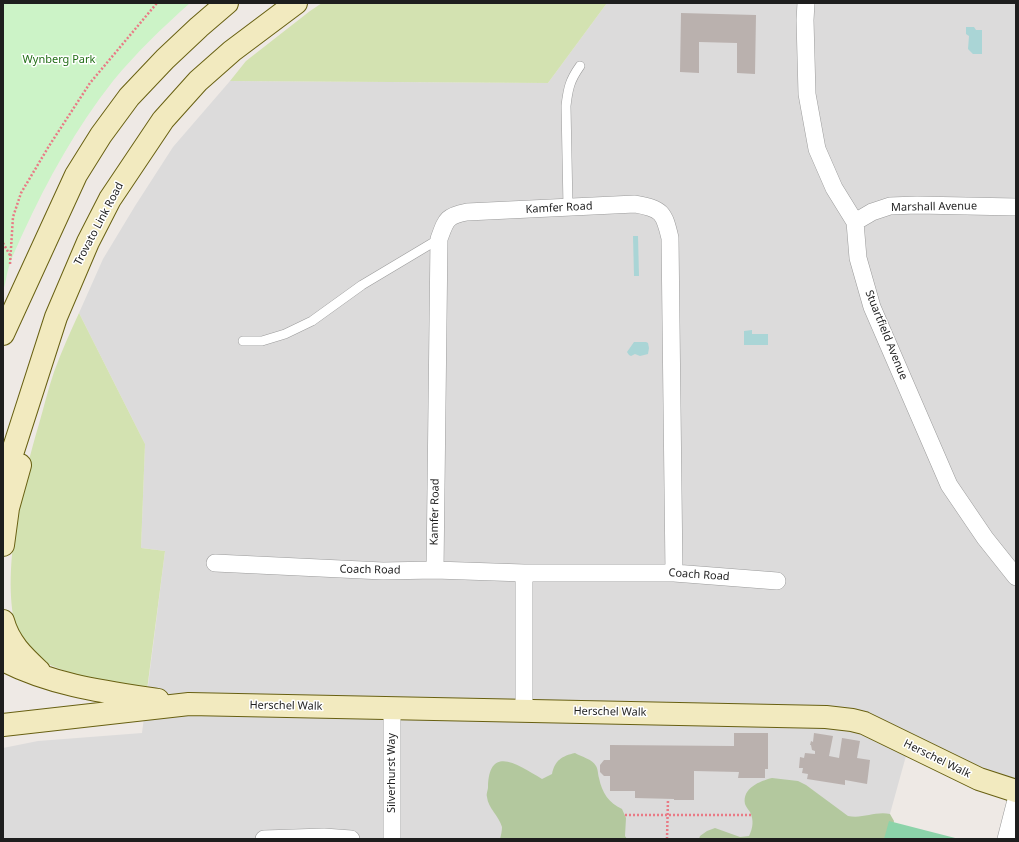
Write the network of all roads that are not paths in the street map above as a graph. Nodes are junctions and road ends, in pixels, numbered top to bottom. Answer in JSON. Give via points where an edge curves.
{"nodes":[{"id":1,"x":227,"y":3,"type":"edge"},
{"id":2,"x":296,"y":3,"type":"edge"},
{"id":3,"x":806,"y":3,"type":"edge"},
{"id":4,"x":580,"y":66,"type":"dead end"},
{"id":5,"x":568,"y":207,"type":"junction"},
{"id":6,"x":1016,"y":207,"type":"edge"},
{"id":7,"x":855,"y":222,"type":"junction"},
{"id":8,"x":439,"y":239,"type":"junction"},
{"id":9,"x":3,"y":334,"type":"edge"},
{"id":10,"x":243,"y":341,"type":"dead end"},
{"id":11,"x":22,"y":422,"type":"junction"},
{"id":12,"x":3,"y":482,"type":"edge"},
{"id":13,"x":3,"y":545,"type":"edge"},
{"id":14,"x":215,"y":564,"type":"dead end"},
{"id":15,"x":435,"y":570,"type":"junction"},
{"id":16,"x":524,"y":573,"type":"junction"},
{"id":17,"x":674,"y":573,"type":"junction"},
{"id":18,"x":1016,"y":577,"type":"edge"},
{"id":19,"x":777,"y":581,"type":"dead end"},
{"id":20,"x":3,"y":621,"type":"edge"},
{"id":21,"x":3,"y":660,"type":"edge"},
{"id":22,"x":46,"y":678,"type":"junction"},
{"id":23,"x":189,"y":704,"type":"junction"},
{"id":24,"x":392,"y":708,"type":"junction"},
{"id":25,"x":524,"y":711,"type":"junction"},
{"id":26,"x":3,"y":725,"type":"edge"},
{"id":27,"x":1016,"y":790,"type":"edge"},
{"id":28,"x":1016,"y":800,"type":"edge"},
{"id":29,"x":264,"y":839,"type":"edge"},
{"id":30,"x":352,"y":839,"type":"edge"},
{"id":31,"x":392,"y":839,"type":"edge"},
{"id":32,"x":1006,"y":839,"type":"edge"}],
"edges":[{"from":1,"to":9,"type":"main road","via":[[165,59],[129,98],[100,135],[76,175]]},
{"from":2,"to":11,"type":"main road","name":"Trovato Link Road","via":[[232,51],[198,81],[163,120],[110,198],[56,317]]},
{"from":3,"to":7,"type":"street","name":"Stuartfield Avenue","via":[[807,94],[817,149],[834,188]]},
{"from":4,"to":5,"type":"lane","via":[[568,89],[566,106]]},
{"from":5,"to":8,"type":"street","name":"Kamfer Road","via":[[455,214],[448,218]]},
{"from":5,"to":17,"type":"street","name":"Kamfer Road","via":[[635,204],[651,207],[661,213],[666,222],[670,238]]},
{"from":6,"to":7,"type":"street","name":"Marshall Avenue","via":[[890,206],[872,212]]},
{"from":7,"to":18,"type":"street","name":"Stuartfield Avenue","via":[[858,258],[872,307],[949,485],[985,538]]},
{"from":8,"to":10,"type":"lane","via":[[362,285],[312,322],[262,341]]},
{"from":8,"to":15,"type":"street","name":"Kamfer Road"},
{"from":11,"to":12,"type":"main road","name":"Trovato Link Road"},
{"from":11,"to":13,"type":"main road","via":[[20,467],[8,508]]},
{"from":14,"to":15,"type":"street","name":"Coach Road","via":[[383,571]]},
{"from":15,"to":16,"type":"street","name":"Coach Road"},
{"from":16,"to":17,"type":"street","name":"Coach Road"},
{"from":16,"to":25,"type":"street"},
{"from":17,"to":19,"type":"street","name":"Coach Road"},
{"from":20,"to":22,"type":"main road","via":[[11,642]]},
{"from":21,"to":22,"type":"main road","name":"Herschel Walk"},
{"from":22,"to":23,"type":"main road","name":"Herschel Walk","via":[[105,692]]},
{"from":23,"to":24,"type":"main road","name":"Herschel Walk"},
{"from":23,"to":26,"type":"main road","name":"Herschel Walk"},
{"from":24,"to":25,"type":"main road","name":"Herschel Walk"},
{"from":24,"to":31,"type":"street","name":"Silverhurst Way"},
{"from":25,"to":27,"type":"main road","name":"Herschel Walk","via":[[852,720],[876,728],[979,779]]},
{"from":28,"to":32,"type":"street"},
{"from":29,"to":30,"type":"street"}]}
